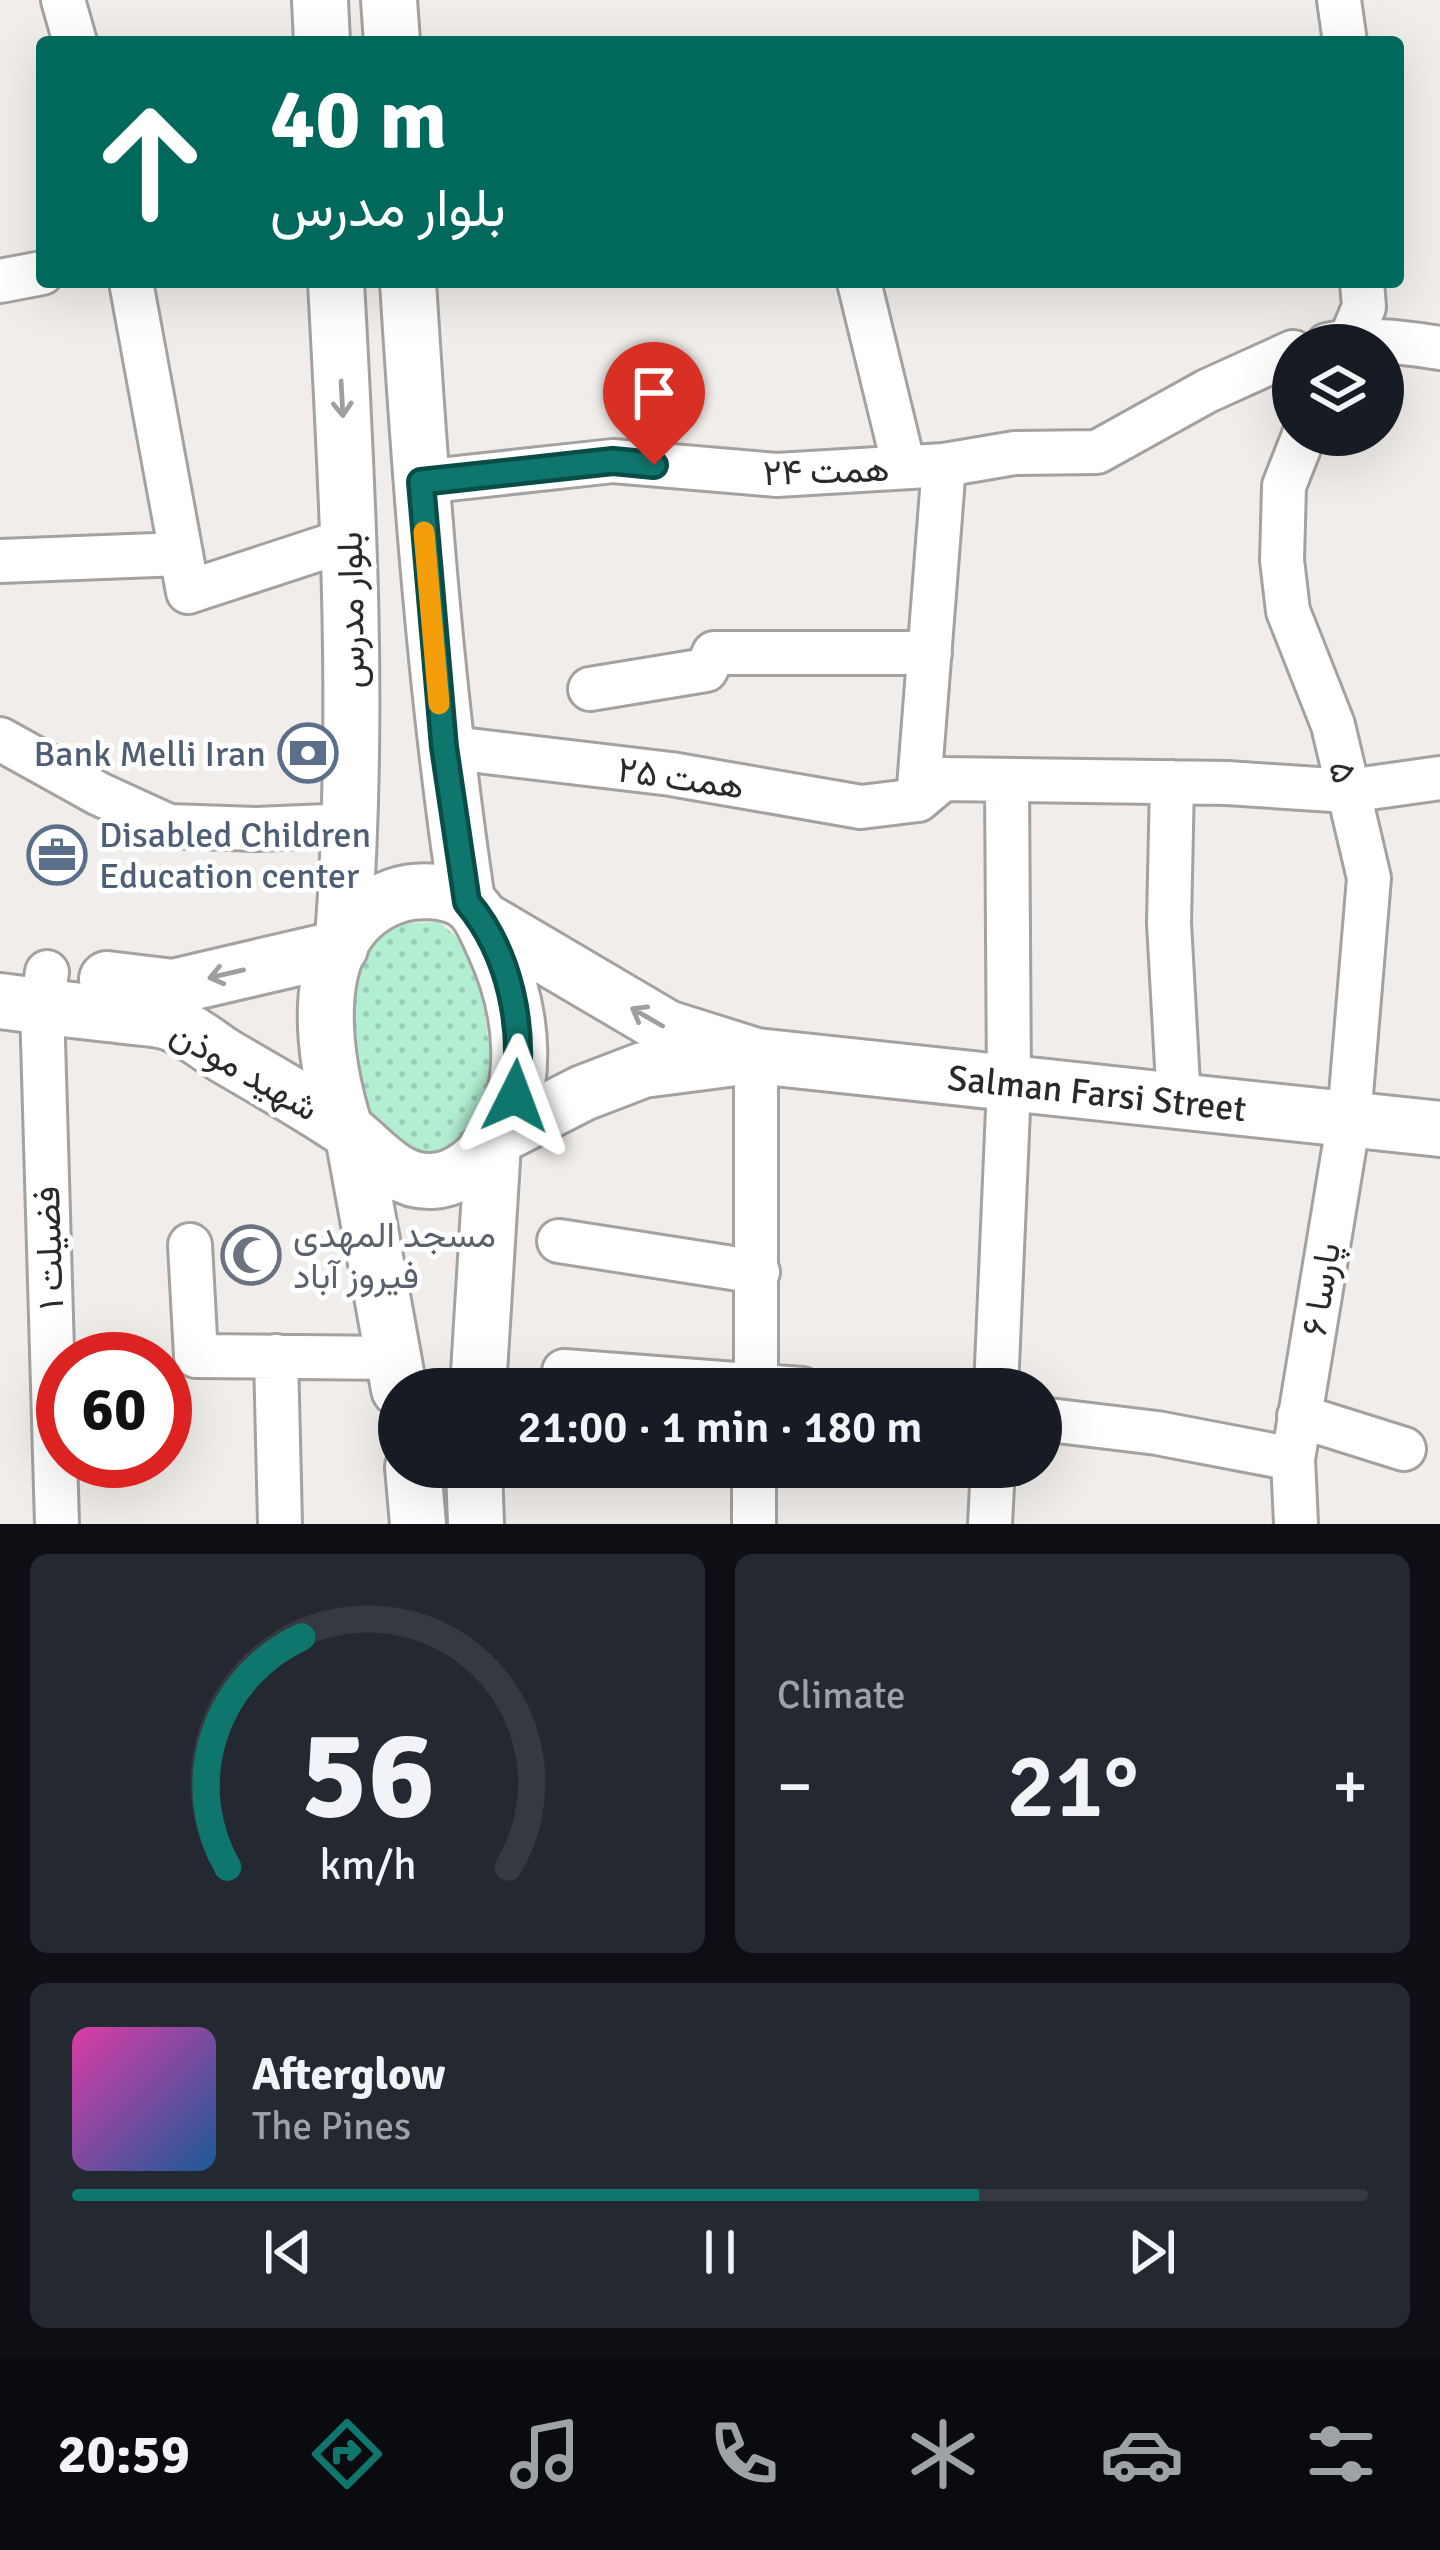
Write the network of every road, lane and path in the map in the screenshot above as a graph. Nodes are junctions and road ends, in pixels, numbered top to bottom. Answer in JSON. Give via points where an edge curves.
{"nodes":[{"id":1,"x":62,"y":0,"type":"edge"},
{"id":2,"x":320,"y":0,"type":"edge"},
{"id":3,"x":389,"y":0,"type":"edge"},
{"id":4,"x":1339,"y":0,"type":"edge"},
{"id":5,"x":72,"y":36,"type":"edge"},
{"id":6,"x":322,"y":36,"type":"edge"},
{"id":7,"x":392,"y":36,"type":"edge"},
{"id":8,"x":1344,"y":36,"type":"edge"},
{"id":9,"x":36,"y":274,"type":"edge"},
{"id":10,"x":0,"y":281,"type":"edge"},
{"id":11,"x":132,"y":288,"type":"edge"},
{"id":12,"x":336,"y":288,"type":"edge"},
{"id":13,"x":408,"y":288,"type":"edge"},
{"id":14,"x":861,"y":288,"type":"edge"},
{"id":15,"x":1404,"y":342,"type":"edge"},
{"id":16,"x":1440,"y":348,"type":"edge"},
{"id":17,"x":1272,"y":362,"type":"edge"},
{"id":18,"x":1296,"y":456,"type":"edge"},
{"id":19,"x":924,"y":466,"type":"junction"},
{"id":20,"x":421,"y":482,"type":"junction"},
{"id":21,"x":350,"y":539,"type":"junction"},
{"id":22,"x":0,"y":561,"type":"edge"},
{"id":23,"x":184,"y":573,"type":"junction"},
{"id":24,"x":930,"y":653,"type":"junction"},
{"id":25,"x":590,"y":688,"type":"dead end"},
{"id":26,"x":0,"y":739,"type":"edge"},
{"id":27,"x":444,"y":747,"type":"junction"},
{"id":28,"x":1440,"y":778,"type":"edge"},
{"id":29,"x":1007,"y":780,"type":"junction"},
{"id":30,"x":1172,"y":782,"type":"junction"},
{"id":31,"x":1348,"y":791,"type":"junction"},
{"id":32,"x":918,"y":800,"type":"junction"},
{"id":33,"x":351,"y":824,"type":"junction"},
{"id":34,"x":474,"y":910,"type":"junction"},
{"id":35,"x":342,"y":943,"type":"junction"},
{"id":36,"x":22,"y":986,"type":"edge"},
{"id":37,"x":757,"y":1056,"type":"junction"},
{"id":38,"x":1009,"y":1085,"type":"junction"},
{"id":39,"x":1179,"y":1102,"type":"junction"},
{"id":40,"x":1349,"y":1119,"type":"junction"},
{"id":41,"x":1440,"y":1129,"type":"edge"},
{"id":42,"x":349,"y":1132,"type":"junction"},
{"id":43,"x":497,"y":1140,"type":"junction"},
{"id":44,"x":559,"y":1241,"type":"dead end"},
{"id":45,"x":190,"y":1245,"type":"dead end"},
{"id":46,"x":758,"y":1272,"type":"junction"},
{"id":47,"x":276,"y":1356,"type":"junction"},
{"id":48,"x":396,"y":1368,"type":"edge"},
{"id":49,"x":480,"y":1368,"type":"edge"},
{"id":50,"x":756,"y":1368,"type":"edge"},
{"id":51,"x":997,"y":1368,"type":"edge"},
{"id":52,"x":378,"y":1371,"type":"edge"},
{"id":53,"x":1299,"y":1417,"type":"junction"},
{"id":54,"x":1062,"y":1422,"type":"edge"},
{"id":55,"x":1404,"y":1449,"type":"dead end"},
{"id":56,"x":1293,"y":1459,"type":"junction"},
{"id":57,"x":477,"y":1488,"type":"edge"},
{"id":58,"x":491,"y":1488,"type":"edge"},
{"id":59,"x":754,"y":1488,"type":"edge"},
{"id":60,"x":992,"y":1488,"type":"edge"},
{"id":61,"x":57,"y":1524,"type":"edge"},
{"id":62,"x":280,"y":1524,"type":"edge"},
{"id":63,"x":476,"y":1524,"type":"edge"},
{"id":64,"x":503,"y":1524,"type":"edge"},
{"id":65,"x":754,"y":1524,"type":"edge"},
{"id":66,"x":990,"y":1524,"type":"edge"},
{"id":67,"x":1296,"y":1524,"type":"edge"}],
"edges":[{"from":1,"to":5,"type":"street"},
{"from":2,"to":6,"type":"main road"},
{"from":3,"to":7,"type":"main road"},
{"from":4,"to":8,"type":"street"},
{"from":9,"to":10,"type":"street"},
{"from":11,"to":23,"type":"street"},
{"from":12,"to":21,"type":"main road","name":"بلوار مدرس","one_way":true},
{"from":13,"to":20,"type":"main road","name":"بلوار مدرس"},
{"from":14,"to":19,"type":"street"},
{"from":15,"to":16,"type":"street"},
{"from":17,"to":19,"type":"street","name":"همت ۲۴","via":[[1097,452]]},
{"from":18,"to":31,"type":"street","name":"۵","via":[[1284,486],[1288,610],[1333,725]]},
{"from":19,"to":20,"type":"street","name":"همت ۲۴","via":[[777,475],[613,461]]},
{"from":19,"to":24,"type":"street"},
{"from":20,"to":27,"type":"main road","name":"بلوار مدرس"},
{"from":21,"to":23,"type":"street"},
{"from":21,"to":33,"type":"main road","name":"بلوار مدرس"},
{"from":22,"to":23,"type":"street"},
{"from":24,"to":25,"type":"street","via":[[714,653],[706,670]]},
{"from":24,"to":32,"type":"street"},
{"from":26,"to":33,"type":"street","via":[[169,826]]},
{"from":27,"to":32,"type":"street","name":"همت ۲۵","via":[[861,807]]},
{"from":27,"to":34,"type":"main road","name":"بلوار مدرس"},
{"from":28,"to":31,"type":"street","name":"همت ۲۵"},
{"from":29,"to":30,"type":"street","name":"همت ۲۵"},
{"from":29,"to":32,"type":"street","name":"همت ۲۵","via":[[943,779]]},
{"from":29,"to":38,"type":"street"},
{"from":30,"to":31,"type":"street","name":"همت ۲۵"},
{"from":30,"to":39,"type":"street","via":[[1169,922]]},
{"from":31,"to":40,"type":"street","name":"۵","via":[[1369,878]]},
{"from":33,"to":35,"type":"main road","name":"بلوار مدرس"},
{"from":34,"to":35,"type":"main road","via":[[439,892],[407,892],[371,908]]},
{"from":37,"to":34,"type":"main road","name":"Salman Farsi Street","one_way":true,"via":[[667,1028]]},
{"from":34,"to":43,"type":"main road","via":[[502,962],[520,1041],[515,1096]]},
{"from":35,"to":36,"type":"main road","name":"شهید موذن","one_way":true,"via":[[173,987]]},
{"from":35,"to":42,"type":"main road","via":[[324,1028],[326,1063]]},
{"from":36,"to":42,"type":"main road","name":"شهید موذن","via":[[170,1022]]},
{"from":36,"to":61,"type":"street","name":"فضیلت ۱"},
{"from":37,"to":38,"type":"main road","name":"Salman Farsi Street"},
{"from":37,"to":43,"type":"main road","name":"Salman Farsi Street","via":[[643,1070]]},
{"from":37,"to":46,"type":"street"},
{"from":38,"to":39,"type":"main road","name":"Salman Farsi Street"},
{"from":38,"to":51,"type":"street"},
{"from":39,"to":40,"type":"main road","name":"Salman Farsi Street"},
{"from":40,"to":41,"type":"main road","name":"Salman Farsi Street"},
{"from":40,"to":53,"type":"street","name":"پارسا ۶"},
{"from":42,"to":43,"type":"main road","via":[[395,1171],[432,1181],[452,1178]]},
{"from":42,"to":48,"type":"main road"},
{"from":43,"to":49,"type":"main road"},
{"from":44,"to":46,"type":"street"},
{"from":45,"to":47,"type":"street","via":[[196,1356]]},
{"from":46,"to":50,"type":"street"},
{"from":47,"to":52,"type":"street"},
{"from":47,"to":62,"type":"street"},
{"from":53,"to":55,"type":"street"},
{"from":53,"to":56,"type":"street","name":"پارسا ۶"},
{"from":54,"to":56,"type":"street"},
{"from":56,"to":67,"type":"street","name":"پارسا ۶"},
{"from":57,"to":63,"type":"main road"},
{"from":58,"to":64,"type":"street"},
{"from":59,"to":65,"type":"street"},
{"from":60,"to":66,"type":"street"}]}
